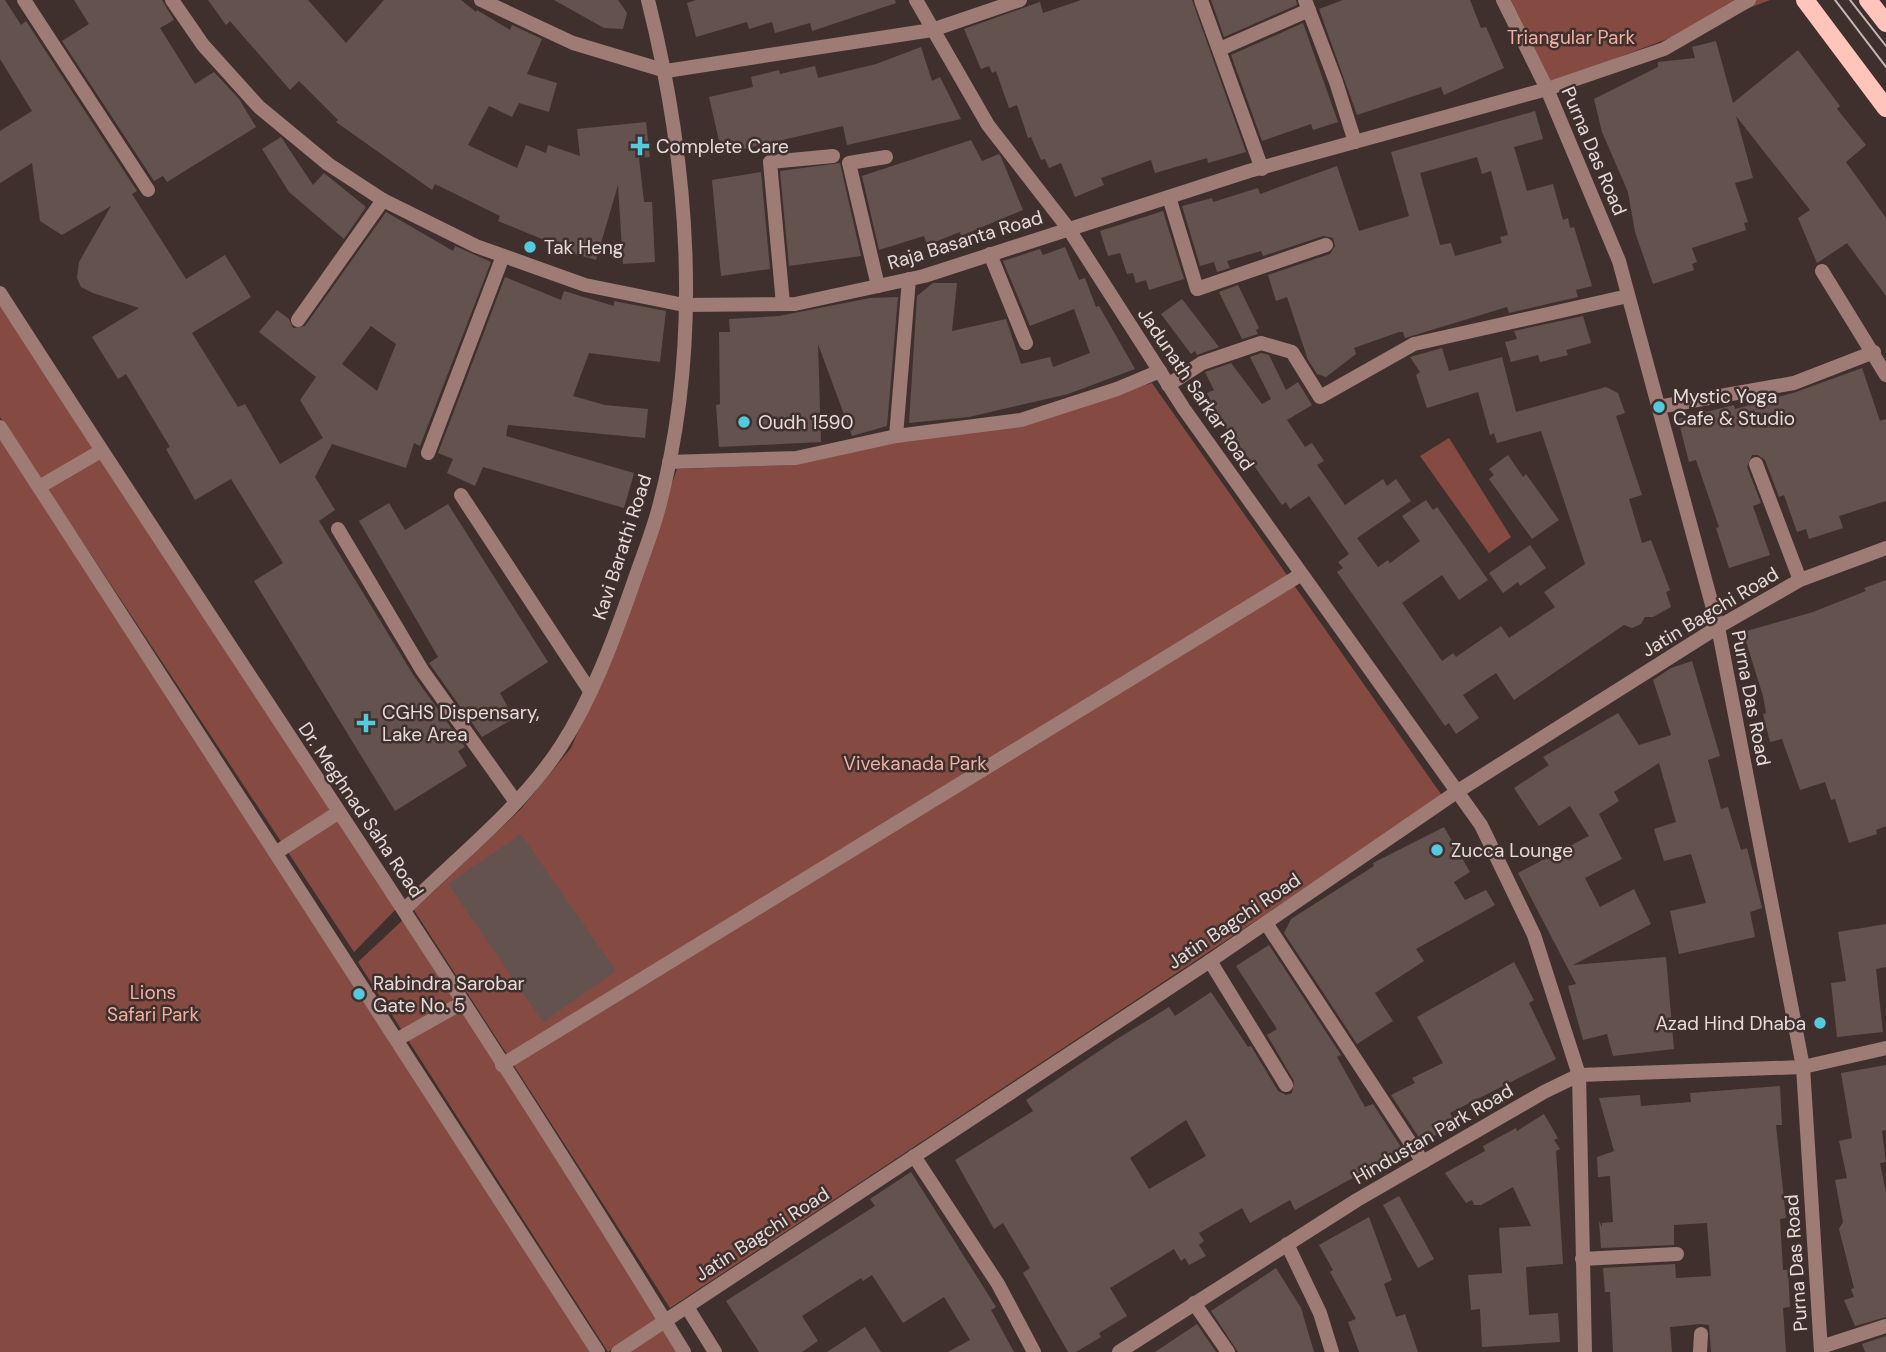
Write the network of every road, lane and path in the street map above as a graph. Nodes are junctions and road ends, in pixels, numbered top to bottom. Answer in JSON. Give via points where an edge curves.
{"nodes":[{"id":1,"x":24,"y":0,"type":"edge"},
{"id":2,"x":172,"y":0,"type":"edge"},
{"id":3,"x":481,"y":0,"type":"edge"},
{"id":4,"x":648,"y":0,"type":"edge"},
{"id":5,"x":916,"y":0,"type":"edge"},
{"id":6,"x":1020,"y":0,"type":"edge"},
{"id":7,"x":1201,"y":0,"type":"edge"},
{"id":8,"x":1503,"y":0,"type":"edge"},
{"id":9,"x":1749,"y":0,"type":"edge"},
{"id":10,"x":1805,"y":0,"type":"edge"},
{"id":11,"x":1868,"y":0,"type":"edge"},
{"id":12,"x":1307,"y":5,"type":"edge"},
{"id":13,"x":1886,"y":23,"type":"edge"},
{"id":14,"x":932,"y":30,"type":"junction"},
{"id":15,"x":1220,"y":49,"type":"junction"},
{"id":16,"x":666,"y":71,"type":"junction"},
{"id":17,"x":1547,"y":89,"type":"junction"},
{"id":18,"x":1886,"y":108,"type":"edge"},
{"id":19,"x":1355,"y":142,"type":"junction"},
{"id":20,"x":833,"y":156,"type":"dead end"},
{"id":21,"x":886,"y":157,"type":"dead end"},
{"id":22,"x":1262,"y":169,"type":"junction"},
{"id":23,"x":148,"y":190,"type":"dead end"},
{"id":24,"x":1169,"y":197,"type":"junction"},
{"id":25,"x":383,"y":200,"type":"junction"},
{"id":26,"x":1068,"y":228,"type":"junction"},
{"id":27,"x":1326,"y":245,"type":"dead end"},
{"id":28,"x":990,"y":254,"type":"junction"},
{"id":29,"x":503,"y":256,"type":"junction"},
{"id":30,"x":1822,"y":271,"type":"dead end"},
{"id":31,"x":909,"y":279,"type":"junction"},
{"id":32,"x":878,"y":286,"type":"junction"},
{"id":33,"x":0,"y":293,"type":"edge"},
{"id":34,"x":1628,"y":296,"type":"junction"},
{"id":35,"x":783,"y":304,"type":"junction"},
{"id":36,"x":684,"y":305,"type":"junction"},
{"id":37,"x":298,"y":320,"type":"dead end"},
{"id":38,"x":1026,"y":343,"type":"dead end"},
{"id":39,"x":1874,"y":352,"type":"junction"},
{"id":40,"x":1885,"y":370,"type":"edge"},
{"id":41,"x":1160,"y":371,"type":"junction"},
{"id":42,"x":1168,"y":385,"type":"junction"},
{"id":43,"x":1658,"y":407,"type":"junction"},
{"id":44,"x":0,"y":427,"type":"edge"},
{"id":45,"x":896,"y":436,"type":"junction"},
{"id":46,"x":102,"y":451,"type":"junction"},
{"id":47,"x":428,"y":453,"type":"dead end"},
{"id":48,"x":669,"y":462,"type":"junction"},
{"id":49,"x":1756,"y":464,"type":"dead end"},
{"id":50,"x":39,"y":487,"type":"junction"},
{"id":51,"x":461,"y":495,"type":"dead end"},
{"id":52,"x":338,"y":529,"type":"dead end"},
{"id":53,"x":1886,"y":548,"type":"edge"},
{"id":54,"x":1300,"y":575,"type":"junction"},
{"id":55,"x":1800,"y":580,"type":"junction"},
{"id":56,"x":1718,"y":627,"type":"junction"},
{"id":57,"x":590,"y":691,"type":"junction"},
{"id":58,"x":1458,"y":792,"type":"junction"},
{"id":59,"x":516,"y":802,"type":"junction"},
{"id":60,"x":339,"y":812,"type":"junction"},
{"id":61,"x":277,"y":852,"type":"junction"},
{"id":62,"x":404,"y":910,"type":"junction"},
{"id":63,"x":1266,"y":923,"type":"junction"},
{"id":64,"x":1210,"y":961,"type":"junction"},
{"id":65,"x":463,"y":1003,"type":"junction"},
{"id":66,"x":398,"y":1039,"type":"junction"},
{"id":67,"x":1886,"y":1048,"type":"edge"},
{"id":68,"x":502,"y":1065,"type":"junction"},
{"id":69,"x":1803,"y":1067,"type":"junction"},
{"id":70,"x":1579,"y":1075,"type":"junction"},
{"id":71,"x":1286,"y":1085,"type":"dead end"},
{"id":72,"x":915,"y":1156,"type":"junction"},
{"id":73,"x":1423,"y":1161,"type":"junction"},
{"id":74,"x":1287,"y":1244,"type":"junction"},
{"id":75,"x":1677,"y":1254,"type":"dead end"},
{"id":76,"x":1582,"y":1259,"type":"junction"},
{"id":77,"x":1194,"y":1303,"type":"junction"},
{"id":78,"x":687,"y":1307,"type":"junction"},
{"id":79,"x":665,"y":1321,"type":"junction"},
{"id":80,"x":1886,"y":1326,"type":"edge"},
{"id":81,"x":1701,"y":1334,"type":"dead end"},
{"id":82,"x":1821,"y":1349,"type":"edge"},
{"id":83,"x":598,"y":1352,"type":"edge"},
{"id":84,"x":618,"y":1352,"type":"edge"},
{"id":85,"x":684,"y":1352,"type":"edge"},
{"id":86,"x":715,"y":1352,"type":"edge"},
{"id":87,"x":1034,"y":1352,"type":"edge"},
{"id":88,"x":1119,"y":1352,"type":"edge"},
{"id":89,"x":1228,"y":1352,"type":"edge"},
{"id":90,"x":1332,"y":1352,"type":"edge"},
{"id":91,"x":1586,"y":1352,"type":"edge"},
{"id":92,"x":1700,"y":1352,"type":"edge"}],
"edges":[{"from":1,"to":23,"type":"street"},
{"from":2,"to":25,"type":"street","name":"Raja Basanta Road","via":[[203,45],[260,107],[328,164]]},
{"from":3,"to":16,"type":"street","via":[[573,43]]},
{"from":4,"to":16,"type":"street","name":"Kavi Barathi Road"},
{"from":5,"to":14,"type":"street","name":"Jadunath Sarkar Road"},
{"from":6,"to":14,"type":"street"},
{"from":7,"to":15,"type":"street"},
{"from":8,"to":17,"type":"street","name":"Purna Das Road"},
{"from":9,"to":17,"type":"street","name":"Raja Basanta Road","via":[[1664,49]]},
{"from":10,"to":18,"type":"main road"},
{"from":11,"to":13,"type":"main road"},
{"from":12,"to":15,"type":"street"},
{"from":12,"to":19,"type":"street"},
{"from":14,"to":16,"type":"street"},
{"from":14,"to":26,"type":"street","name":"Jadunath Sarkar Road","via":[[988,125]]},
{"from":15,"to":22,"type":"street"},
{"from":16,"to":36,"type":"street","name":"Kavi Barathi Road","via":[[683,190]]},
{"from":17,"to":19,"type":"street","name":"Raja Basanta Road"},
{"from":17,"to":34,"type":"street","name":"Purna Das Road","via":[[1619,261]]},
{"from":19,"to":22,"type":"street","name":"Raja Basanta Road"},
{"from":20,"to":35,"type":"street","via":[[770,162]]},
{"from":21,"to":32,"type":"street","via":[[849,163]]},
{"from":22,"to":24,"type":"street","name":"Raja Basanta Road"},
{"from":24,"to":26,"type":"street","name":"Raja Basanta Road"},
{"from":24,"to":27,"type":"street","via":[[1197,289]]},
{"from":25,"to":29,"type":"street","name":"Raja Basanta Road"},
{"from":25,"to":37,"type":"street"},
{"from":26,"to":28,"type":"street","name":"Raja Basanta Road"},
{"from":26,"to":41,"type":"street","name":"Jadunath Sarkar Road"},
{"from":28,"to":31,"type":"street","name":"Raja Basanta Road"},
{"from":28,"to":38,"type":"street"},
{"from":29,"to":36,"type":"street","name":"Raja Basanta Road","via":[[584,285]]},
{"from":29,"to":47,"type":"street"},
{"from":30,"to":39,"type":"street"},
{"from":31,"to":32,"type":"street","name":"Raja Basanta Road"},
{"from":31,"to":45,"type":"street"},
{"from":32,"to":35,"type":"street","name":"Raja Basanta Road"},
{"from":33,"to":46,"type":"street","name":"Dr. Meghnad Saha Road"},
{"from":34,"to":42,"type":"street","via":[[1414,344],[1320,397],[1292,352],[1261,343],[1202,363]]},
{"from":34,"to":43,"type":"street","name":"Purna Das Road"},
{"from":35,"to":36,"type":"street","name":"Raja Basanta Road"},
{"from":36,"to":48,"type":"street","name":"Kavi Barathi Road","via":[[682,379]]},
{"from":39,"to":40,"type":"street"},
{"from":39,"to":43,"type":"street","via":[[1794,383]]},
{"from":41,"to":42,"type":"street","name":"Jadunath Sarkar Road"},
{"from":41,"to":45,"type":"street","via":[[1021,420]]},
{"from":42,"to":54,"type":"street","name":"Jadunath Sarkar Road"},
{"from":43,"to":56,"type":"street","name":"Purna Das Road"},
{"from":44,"to":50,"type":"street"},
{"from":45,"to":48,"type":"street","via":[[796,458]]},
{"from":46,"to":50,"type":"street"},
{"from":46,"to":60,"type":"street","name":"Dr. Meghnad Saha Road"},
{"from":48,"to":57,"type":"street","name":"Kavi Barathi Road","via":[[659,509]]},
{"from":49,"to":55,"type":"street"},
{"from":50,"to":61,"type":"street"},
{"from":51,"to":57,"type":"street"},
{"from":52,"to":59,"type":"street","via":[[422,670]]},
{"from":53,"to":55,"type":"street","name":"Jatin Bagchi Road"},
{"from":54,"to":58,"type":"street","name":"Jadunath Sarkar Road"},
{"from":54,"to":68,"type":"street"},
{"from":55,"to":56,"type":"street","name":"Jatin Bagchi Road"},
{"from":56,"to":58,"type":"street","name":"Jatin Bagchi Road"},
{"from":56,"to":69,"type":"street","name":"Purna Das Road"},
{"from":57,"to":59,"type":"street","name":"Kavi Barathi Road","via":[[561,746]]},
{"from":58,"to":63,"type":"street","name":"Jatin Bagchi Road"},
{"from":58,"to":70,"type":"street","name":"Jadunath Sarkar Road","via":[[1481,825],[1534,935]]},
{"from":59,"to":62,"type":"street","name":"Kavi Barathi Road"},
{"from":60,"to":61,"type":"street"},
{"from":60,"to":62,"type":"street","name":"Dr. Meghnad Saha Road"},
{"from":61,"to":66,"type":"street"},
{"from":62,"to":65,"type":"street","name":"Dr. Meghnad Saha Road"},
{"from":63,"to":64,"type":"street","name":"Jatin Bagchi Road"},
{"from":63,"to":73,"type":"street"},
{"from":64,"to":71,"type":"street"},
{"from":64,"to":72,"type":"street","name":"Jatin Bagchi Road"},
{"from":65,"to":66,"type":"street"},
{"from":65,"to":68,"type":"street","name":"Dr. Meghnad Saha Road"},
{"from":66,"to":83,"type":"street"},
{"from":67,"to":69,"type":"street","name":"Hindustan Park Road"},
{"from":68,"to":79,"type":"street","name":"Dr. Meghnad Saha Road"},
{"from":69,"to":70,"type":"street","name":"Hindustan Park Road"},
{"from":69,"to":82,"type":"street","name":"Purna Das Road"},
{"from":70,"to":73,"type":"street","name":"Hindustan Park Road"},
{"from":70,"to":76,"type":"street","name":"Jadunath Sarkar Road"},
{"from":72,"to":78,"type":"street","name":"Jatin Bagchi Road"},
{"from":72,"to":87,"type":"street","via":[[998,1284]]},
{"from":73,"to":74,"type":"street","name":"Hindustan Park Road"},
{"from":74,"to":77,"type":"street","name":"Hindustan Park Road"},
{"from":74,"to":90,"type":"street","via":[[1320,1313]]},
{"from":75,"to":76,"type":"street"},
{"from":76,"to":91,"type":"street","name":"Jadunath Sarkar Road"},
{"from":77,"to":88,"type":"street","name":"Hindustan Park Road"},
{"from":77,"to":89,"type":"street"},
{"from":78,"to":79,"type":"street","name":"Jatin Bagchi Road"},
{"from":78,"to":86,"type":"street"},
{"from":79,"to":84,"type":"street","name":"Jatin Bagchi Road"},
{"from":79,"to":85,"type":"street","name":"Dr. Meghnad Saha Road"},
{"from":80,"to":82,"type":"street"},
{"from":81,"to":92,"type":"street"}]}
